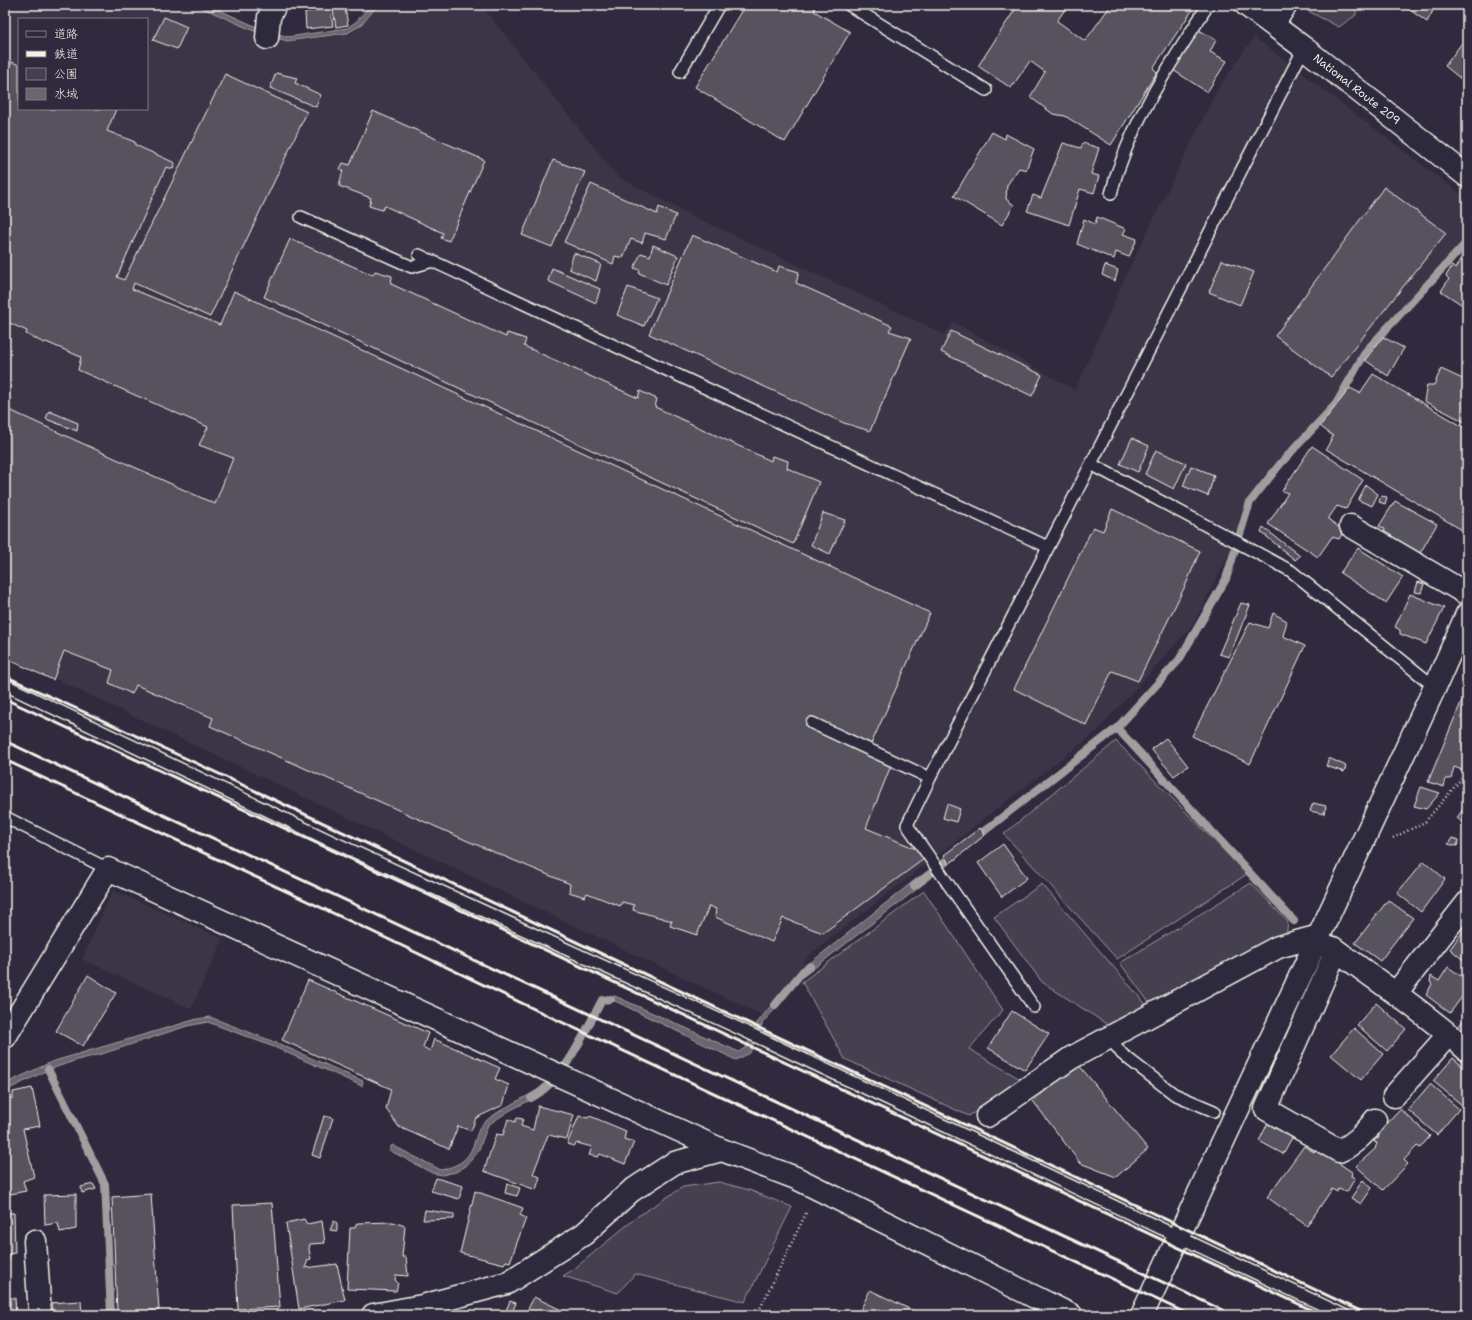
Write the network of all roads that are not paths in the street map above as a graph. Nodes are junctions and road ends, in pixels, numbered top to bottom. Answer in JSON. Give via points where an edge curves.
{"nodes":[{"id":1,"x":275,"y":5,"type":"edge"},
{"id":2,"x":719,"y":5,"type":"edge"},
{"id":3,"x":849,"y":5,"type":"edge"},
{"id":4,"x":1208,"y":5,"type":"edge"},
{"id":5,"x":1246,"y":5,"type":"edge"},
{"id":6,"x":1286,"y":5,"type":"edge"},
{"id":7,"x":1273,"y":24,"type":"junction"},
{"id":8,"x":267,"y":38,"type":"dead end"},
{"id":9,"x":1304,"y":48,"type":"junction"},
{"id":10,"x":680,"y":72,"type":"dead end"},
{"id":11,"x":986,"y":90,"type":"dead end"},
{"id":12,"x":1467,"y":176,"type":"edge"},
{"id":13,"x":1111,"y":194,"type":"dead end"},
{"id":14,"x":301,"y":217,"type":"dead end"},
{"id":15,"x":419,"y":255,"type":"dead end"},
{"id":16,"x":432,"y":261,"type":"junction"},
{"id":17,"x":1091,"y":464,"type":"junction"},
{"id":18,"x":1351,"y":526,"type":"dead end"},
{"id":19,"x":1048,"y":547,"type":"junction"},
{"id":20,"x":1467,"y":594,"type":"edge"},
{"id":21,"x":1467,"y":614,"type":"edge"},
{"id":22,"x":5,"y":686,"type":"edge"},
{"id":23,"x":1435,"y":687,"type":"junction"},
{"id":24,"x":812,"y":723,"type":"dead end"},
{"id":25,"x":930,"y":778,"type":"junction"},
{"id":26,"x":5,"y":817,"type":"edge"},
{"id":27,"x":108,"y":869,"type":"junction"},
{"id":28,"x":1467,"y":904,"type":"edge"},
{"id":29,"x":1318,"y":939,"type":"junction"},
{"id":30,"x":1336,"y":951,"type":"junction"},
{"id":31,"x":1396,"y":993,"type":"junction"},
{"id":32,"x":1034,"y":1007,"type":"dead end"},
{"id":33,"x":1449,"y":1034,"type":"junction"},
{"id":34,"x":5,"y":1037,"type":"edge"},
{"id":35,"x":1110,"y":1038,"type":"junction"},
{"id":36,"x":1467,"y":1050,"type":"edge"},
{"id":37,"x":1394,"y":1096,"type":"dead end"},
{"id":38,"x":1214,"y":1111,"type":"dead end"},
{"id":39,"x":987,"y":1116,"type":"dead end"},
{"id":40,"x":1374,"y":1120,"type":"dead end"},
{"id":41,"x":722,"y":1150,"type":"junction"},
{"id":42,"x":1179,"y":1238,"type":"junction"},
{"id":43,"x":35,"y":1241,"type":"dead end"},
{"id":44,"x":40,"y":1315,"type":"edge"},
{"id":45,"x":373,"y":1315,"type":"edge"},
{"id":46,"x":1071,"y":1315,"type":"edge"},
{"id":47,"x":1142,"y":1315,"type":"edge"},
{"id":48,"x":1344,"y":1315,"type":"edge"}],
"edges":[{"from":1,"to":8,"type":"main road","via":[[269,17]]},
{"from":2,"to":10,"type":"lane"},
{"from":3,"to":11,"type":"lane"},
{"from":4,"to":13,"type":"lane","via":[[1155,89],[1137,124]]},
{"from":5,"to":7,"type":"main road","name":"National Route 209"},
{"from":6,"to":7,"type":"main road"},
{"from":7,"to":9,"type":"main road","name":"National Route 209"},
{"from":9,"to":12,"type":"main road","name":"National Route 209"},
{"from":9,"to":17,"type":"lane"},
{"from":14,"to":16,"type":"lane","via":[[412,267]]},
{"from":15,"to":16,"type":"lane"},
{"from":16,"to":19,"type":"lane"},
{"from":17,"to":19,"type":"lane"},
{"from":17,"to":23,"type":"lane","via":[[1290,571]]},
{"from":18,"to":20,"type":"main road"},
{"from":19,"to":25,"type":"lane"},
{"from":21,"to":23,"type":"main road"},
{"from":22,"to":42,"type":"lane","via":[[329,840],[738,1028]]},
{"from":23,"to":29,"type":"main road"},
{"from":24,"to":25,"type":"lane"},
{"from":25,"to":32,"type":"lane","via":[[908,825]]},
{"from":26,"to":27,"type":"lane"},
{"from":27,"to":34,"type":"main road"},
{"from":27,"to":41,"type":"main road"},
{"from":28,"to":31,"type":"main road"},
{"from":29,"to":30,"type":"main road"},
{"from":29,"to":35,"type":"main road","via":[[1278,947]]},
{"from":29,"to":42,"type":"main road"},
{"from":30,"to":31,"type":"main road"},
{"from":30,"to":40,"type":"main road","via":[[1266,1109],[1339,1150],[1350,1146],[1361,1137]]},
{"from":31,"to":33,"type":"main road"},
{"from":33,"to":36,"type":"main road"},
{"from":33,"to":37,"type":"main road"},
{"from":35,"to":38,"type":"lane","via":[[1122,1054],[1174,1094]]},
{"from":35,"to":39,"type":"main road","via":[[1071,1058]]},
{"from":41,"to":45,"type":"main road","via":[[674,1163],[631,1191],[584,1234],[507,1283],[422,1306]]},
{"from":41,"to":46,"type":"main road","via":[[796,1178]]},
{"from":42,"to":47,"type":"main road"},
{"from":42,"to":48,"type":"lane"},
{"from":43,"to":44,"type":"main road"}]}
